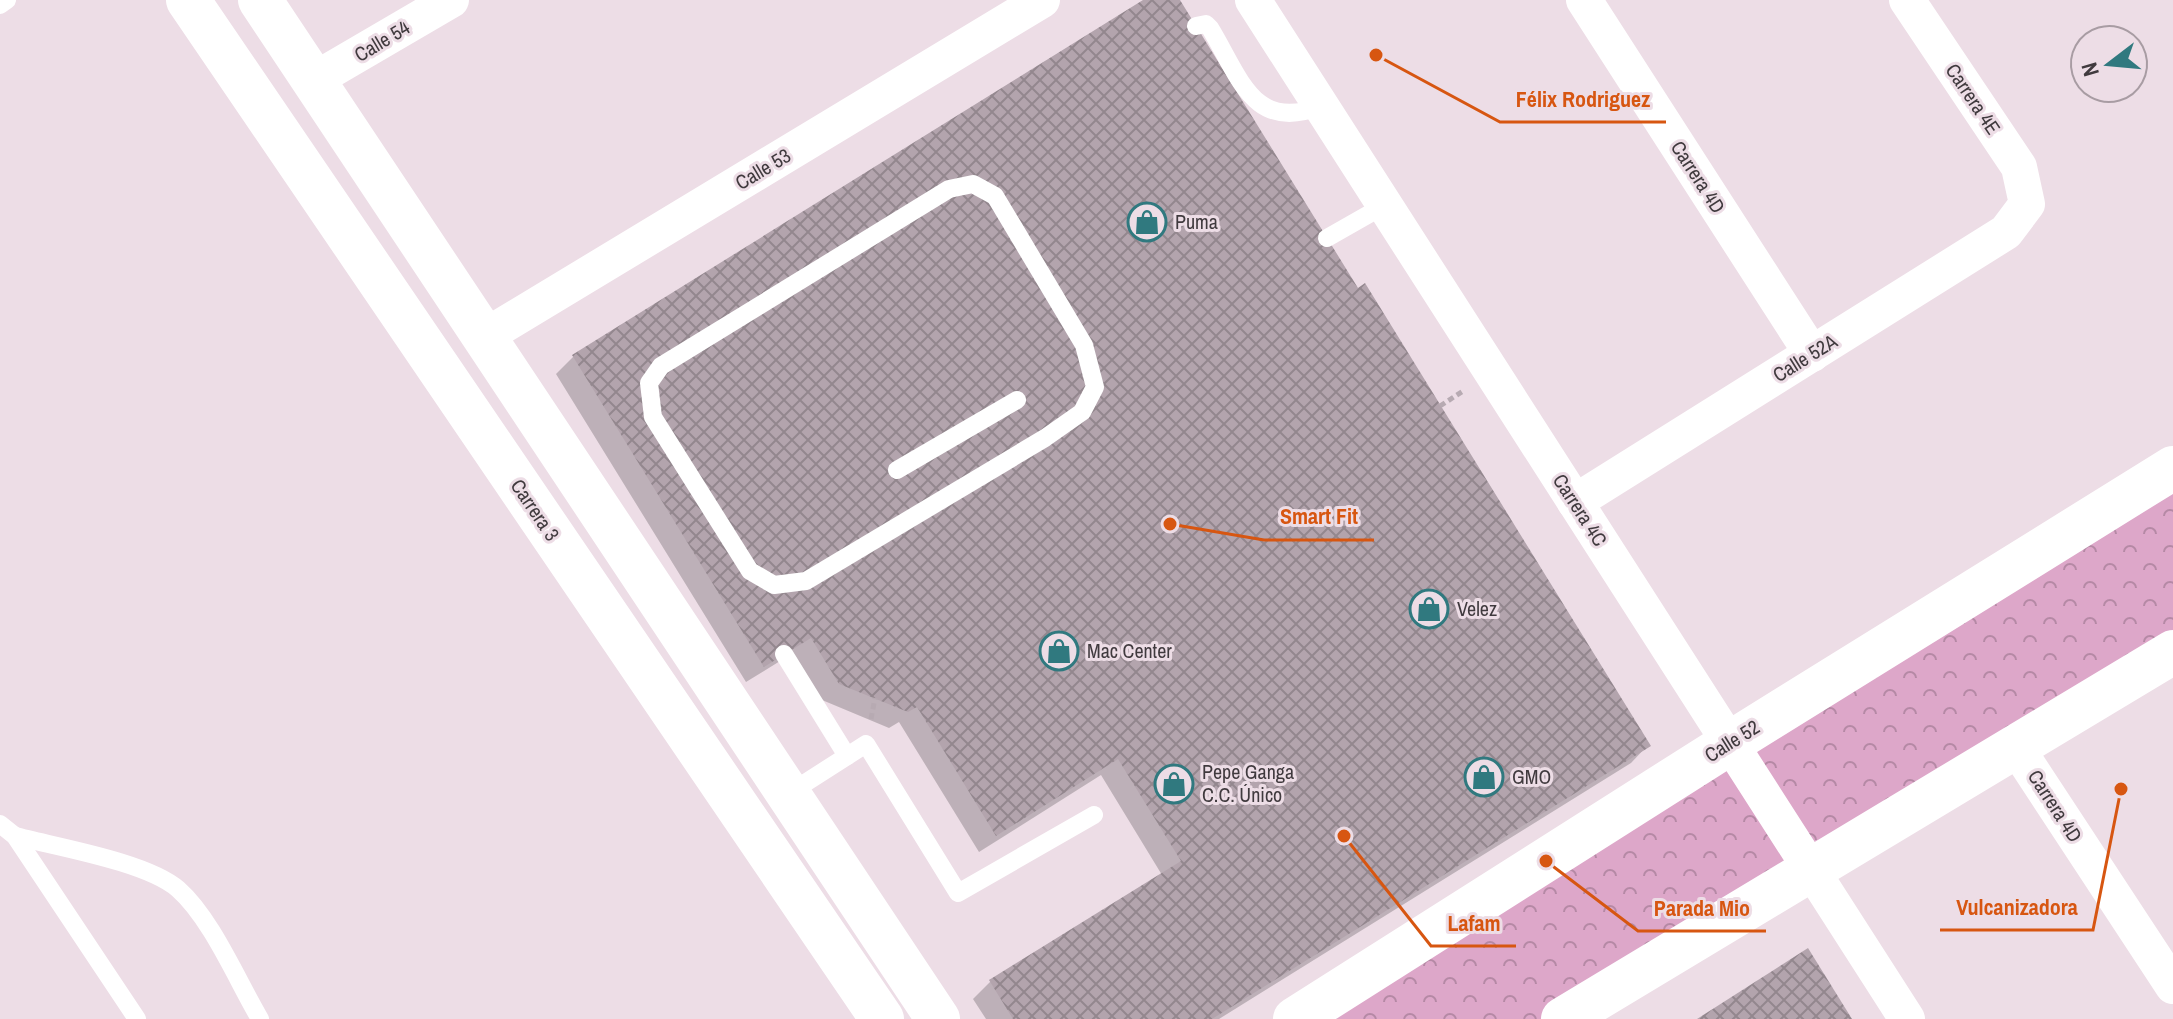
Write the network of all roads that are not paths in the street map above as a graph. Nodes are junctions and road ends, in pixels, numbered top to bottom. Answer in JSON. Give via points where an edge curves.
{"nodes":[{"id":1,"x":7,"y":0,"type":"edge"},
{"id":2,"x":188,"y":0,"type":"edge"},
{"id":3,"x":260,"y":0,"type":"edge"},
{"id":4,"x":451,"y":0,"type":"edge"},
{"id":5,"x":1042,"y":0,"type":"edge"},
{"id":6,"x":1253,"y":0,"type":"edge"},
{"id":7,"x":1584,"y":0,"type":"edge"},
{"id":8,"x":1907,"y":0,"type":"edge"},
{"id":9,"x":0,"y":5,"type":"edge"},
{"id":10,"x":1196,"y":26,"type":"dead end"},
{"id":11,"x":314,"y":80,"type":"junction"},
{"id":12,"x":1321,"y":106,"type":"junction"},
{"id":13,"x":973,"y":184,"type":"joint"},
{"id":14,"x":2027,"y":204,"type":"joint"},
{"id":15,"x":1385,"y":205,"type":"junction"},
{"id":16,"x":1327,"y":238,"type":"dead end"},
{"id":17,"x":484,"y":337,"type":"junction"},
{"id":18,"x":1812,"y":354,"type":"junction"},
{"id":19,"x":1017,"y":400,"type":"dead end"},
{"id":20,"x":2173,"y":468,"type":"edge"},
{"id":21,"x":897,"y":470,"type":"dead end"},
{"id":22,"x":1575,"y":502,"type":"junction"},
{"id":23,"x":2173,"y":652,"type":"edge"},
{"id":24,"x":784,"y":654,"type":"dead end"},
{"id":25,"x":1730,"y":743,"type":"junction"},
{"id":26,"x":2016,"y":747,"type":"junction"},
{"id":27,"x":847,"y":756,"type":"junction"},
{"id":28,"x":788,"y":794,"type":"junction"},
{"id":29,"x":1094,"y":815,"type":"dead end"},
{"id":30,"x":8,"y":830,"type":"edge"},
{"id":31,"x":1811,"y":870,"type":"junction"},
{"id":32,"x":2173,"y":986,"type":"edge"},
{"id":33,"x":137,"y":1019,"type":"edge"},
{"id":34,"x":260,"y":1019,"type":"edge"},
{"id":35,"x":882,"y":1019,"type":"edge"},
{"id":36,"x":938,"y":1019,"type":"edge"},
{"id":37,"x":1295,"y":1019,"type":"edge"},
{"id":38,"x":1563,"y":1019,"type":"edge"},
{"id":39,"x":1907,"y":1019,"type":"edge"}],
"edges":[{"from":1,"to":9,"type":"lane"},
{"from":2,"to":35,"type":"street","name":"Carrera 3"},
{"from":3,"to":11,"type":"street"},
{"from":4,"to":11,"type":"street","name":"Calle 54"},
{"from":5,"to":17,"type":"street","name":"Calle 53"},
{"from":6,"to":12,"type":"street","name":"Carrera 4C"},
{"from":7,"to":18,"type":"street","name":"Carrera 4D"},
{"from":8,"to":14,"type":"street","name":"Carrera 4E","via":[[2019,167]]},
{"from":10,"to":12,"type":"lane","via":[[1210,28],[1254,101],[1275,113],[1298,115]]},
{"from":11,"to":17,"type":"street"},
{"from":12,"to":15,"type":"street","name":"Carrera 4C"},
{"from":13,"to":13,"type":"lane","via":[[949,189],[788,286],[661,366],[649,383],[653,417],[750,571],[774,585],[806,581],[1045,438],[1082,412],[1095,387],[1084,345],[1003,209],[995,196]]},
{"from":14,"to":18,"type":"street","name":"Calle 52A","via":[[2006,232]]},
{"from":15,"to":16,"type":"lane"},
{"from":15,"to":22,"type":"street","name":"Carrera 4C"},
{"from":17,"to":28,"type":"street"},
{"from":18,"to":22,"type":"street","name":"Calle 52A"},
{"from":19,"to":21,"type":"lane"},
{"from":20,"to":25,"type":"street","name":"Calle 52"},
{"from":22,"to":25,"type":"street","name":"Carrera 4C"},
{"from":23,"to":26,"type":"street"},
{"from":24,"to":27,"type":"lane"},
{"from":25,"to":31,"type":"street","name":"Carrera 4C"},
{"from":25,"to":37,"type":"street","name":"Calle 52"},
{"from":26,"to":31,"type":"street"},
{"from":26,"to":32,"type":"street","name":"Carrera 4D"},
{"from":27,"to":28,"type":"lane"},
{"from":27,"to":29,"type":"lane","via":[[866,744],[958,893]]},
{"from":28,"to":36,"type":"street"},
{"from":30,"to":33,"type":"lane"},
{"from":30,"to":34,"type":"lane","via":[[150,873],[176,887],[193,904]]},
{"from":31,"to":38,"type":"street"},
{"from":31,"to":39,"type":"street","name":"Carrera 4C"}]}
